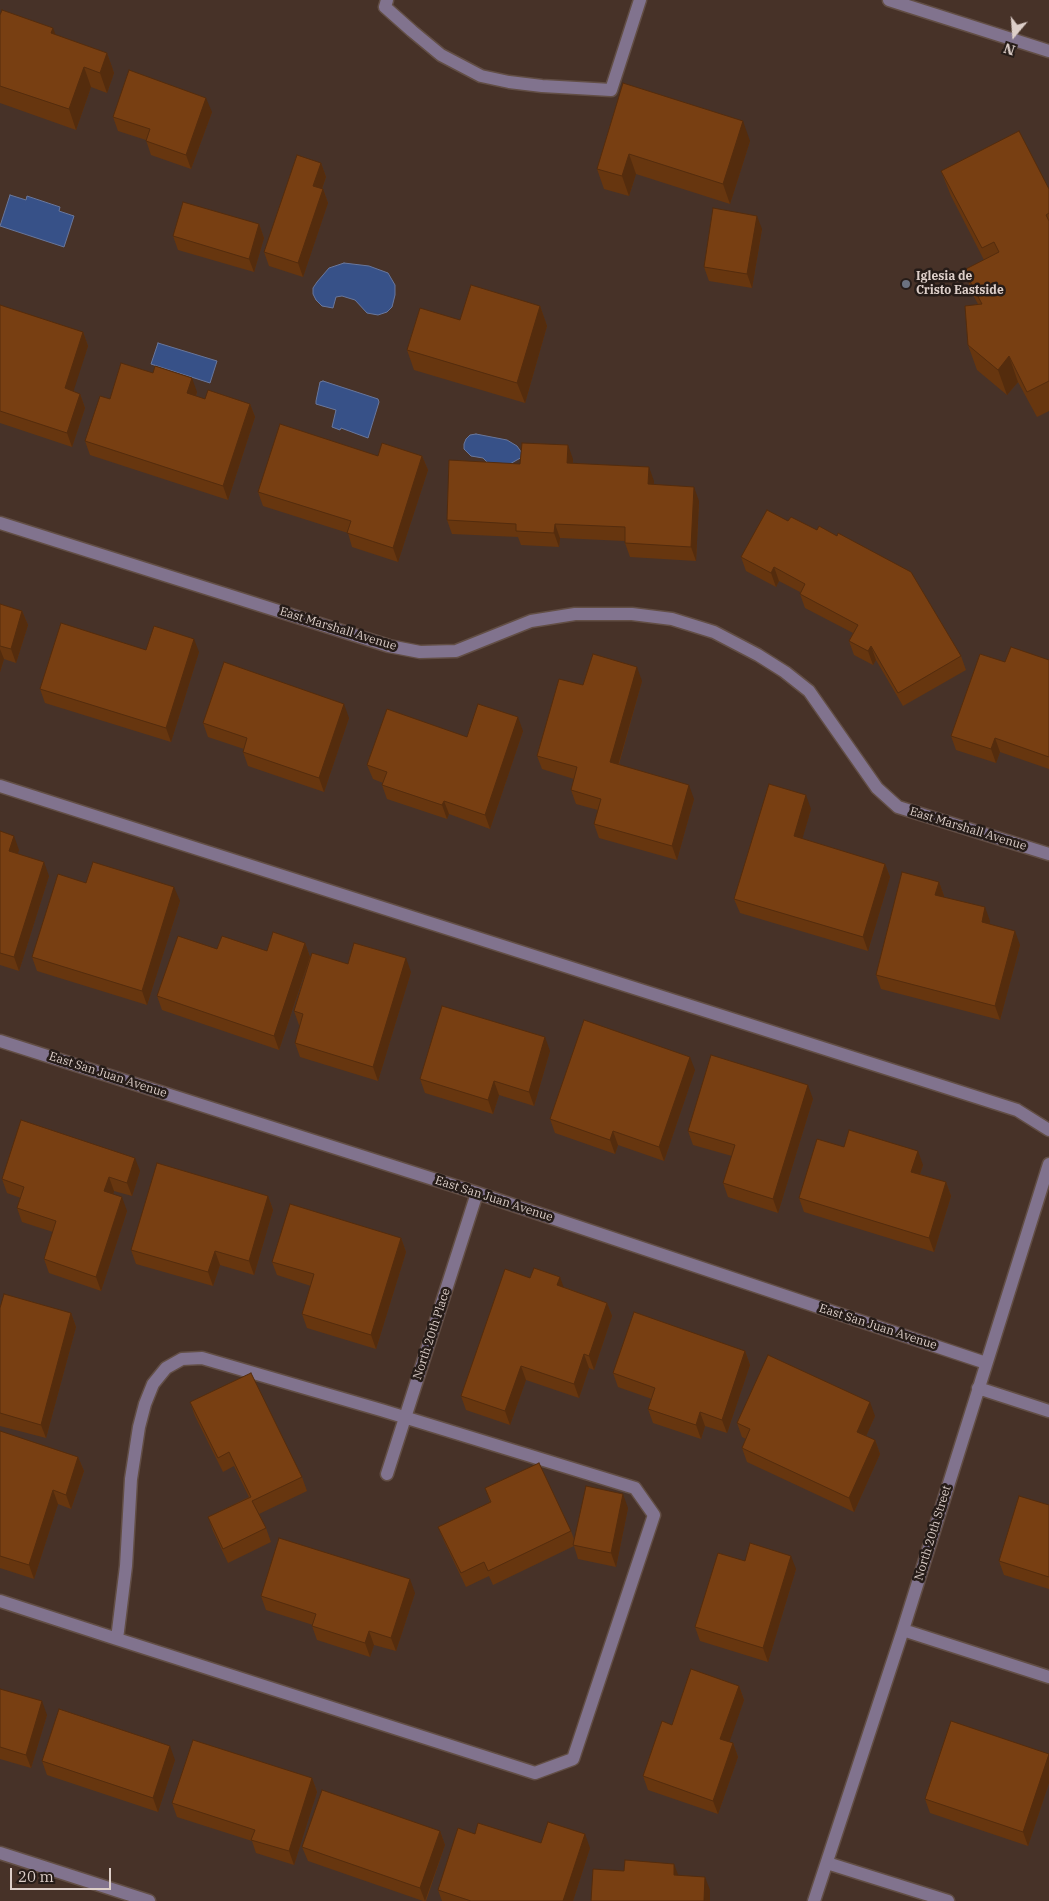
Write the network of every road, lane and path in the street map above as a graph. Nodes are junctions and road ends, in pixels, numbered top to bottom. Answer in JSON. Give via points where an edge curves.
{"nodes":[{"id":1,"x":387,"y":0,"type":"edge"},
{"id":2,"x":640,"y":0,"type":"edge"},
{"id":3,"x":889,"y":0,"type":"edge"},
{"id":4,"x":1049,"y":51,"type":"edge"},
{"id":5,"x":0,"y":523,"type":"edge"},
{"id":6,"x":0,"y":786,"type":"edge"},
{"id":7,"x":1049,"y":854,"type":"edge"},
{"id":8,"x":0,"y":1041,"type":"edge"},
{"id":9,"x":1049,"y":1130,"type":"edge"},
{"id":10,"x":1049,"y":1164,"type":"edge"},
{"id":11,"x":477,"y":1193,"type":"junction"},
{"id":12,"x":986,"y":1363,"type":"junction"},
{"id":13,"x":978,"y":1388,"type":"junction"},
{"id":14,"x":1049,"y":1411,"type":"edge"},
{"id":15,"x":406,"y":1418,"type":"junction"},
{"id":16,"x":387,"y":1474,"type":"dead end"},
{"id":17,"x":0,"y":1601,"type":"edge"},
{"id":18,"x":903,"y":1630,"type":"junction"},
{"id":19,"x":118,"y":1639,"type":"junction"},
{"id":20,"x":1049,"y":1678,"type":"edge"},
{"id":21,"x":0,"y":1854,"type":"edge"},
{"id":22,"x":827,"y":1863,"type":"junction"},
{"id":23,"x":149,"y":1901,"type":"edge"},
{"id":24,"x":814,"y":1901,"type":"edge"},
{"id":25,"x":948,"y":1901,"type":"edge"}],
"edges":[{"from":1,"to":2,"type":"street","via":[[385,7],[434,49],[481,76],[542,86],[611,90]]},
{"from":3,"to":4,"type":"street"},
{"from":5,"to":7,"type":"street","name":"East Marshall Avenue","via":[[390,646],[420,652],[456,651],[531,620],[575,614],[632,614],[672,619],[714,632],[758,654],[809,691],[877,788],[898,806]]},
{"from":6,"to":9,"type":"street","via":[[1017,1110]]},
{"from":8,"to":11,"type":"street","name":"East San Juan Avenue"},
{"from":10,"to":12,"type":"street","name":"North 20th Street"},
{"from":11,"to":12,"type":"street","name":"East San Juan Avenue"},
{"from":11,"to":15,"type":"street","name":"North 20th Place"},
{"from":12,"to":13,"type":"street","name":"North 20th Street"},
{"from":13,"to":14,"type":"street"},
{"from":13,"to":18,"type":"street","name":"North 20th Street"},
{"from":15,"to":16,"type":"street","name":"North 20th Place"},
{"from":15,"to":19,"type":"street","via":[[202,1358],[182,1359],[166,1368],[153,1384],[139,1427],[131,1479]]},
{"from":15,"to":19,"type":"street","via":[[635,1488],[654,1515],[573,1759],[535,1773]]},
{"from":17,"to":19,"type":"street"},
{"from":18,"to":20,"type":"street"},
{"from":18,"to":22,"type":"street","name":"North 20th Street"},
{"from":21,"to":23,"type":"street"},
{"from":22,"to":24,"type":"street","name":"North 20th Street"},
{"from":22,"to":25,"type":"street"}]}
